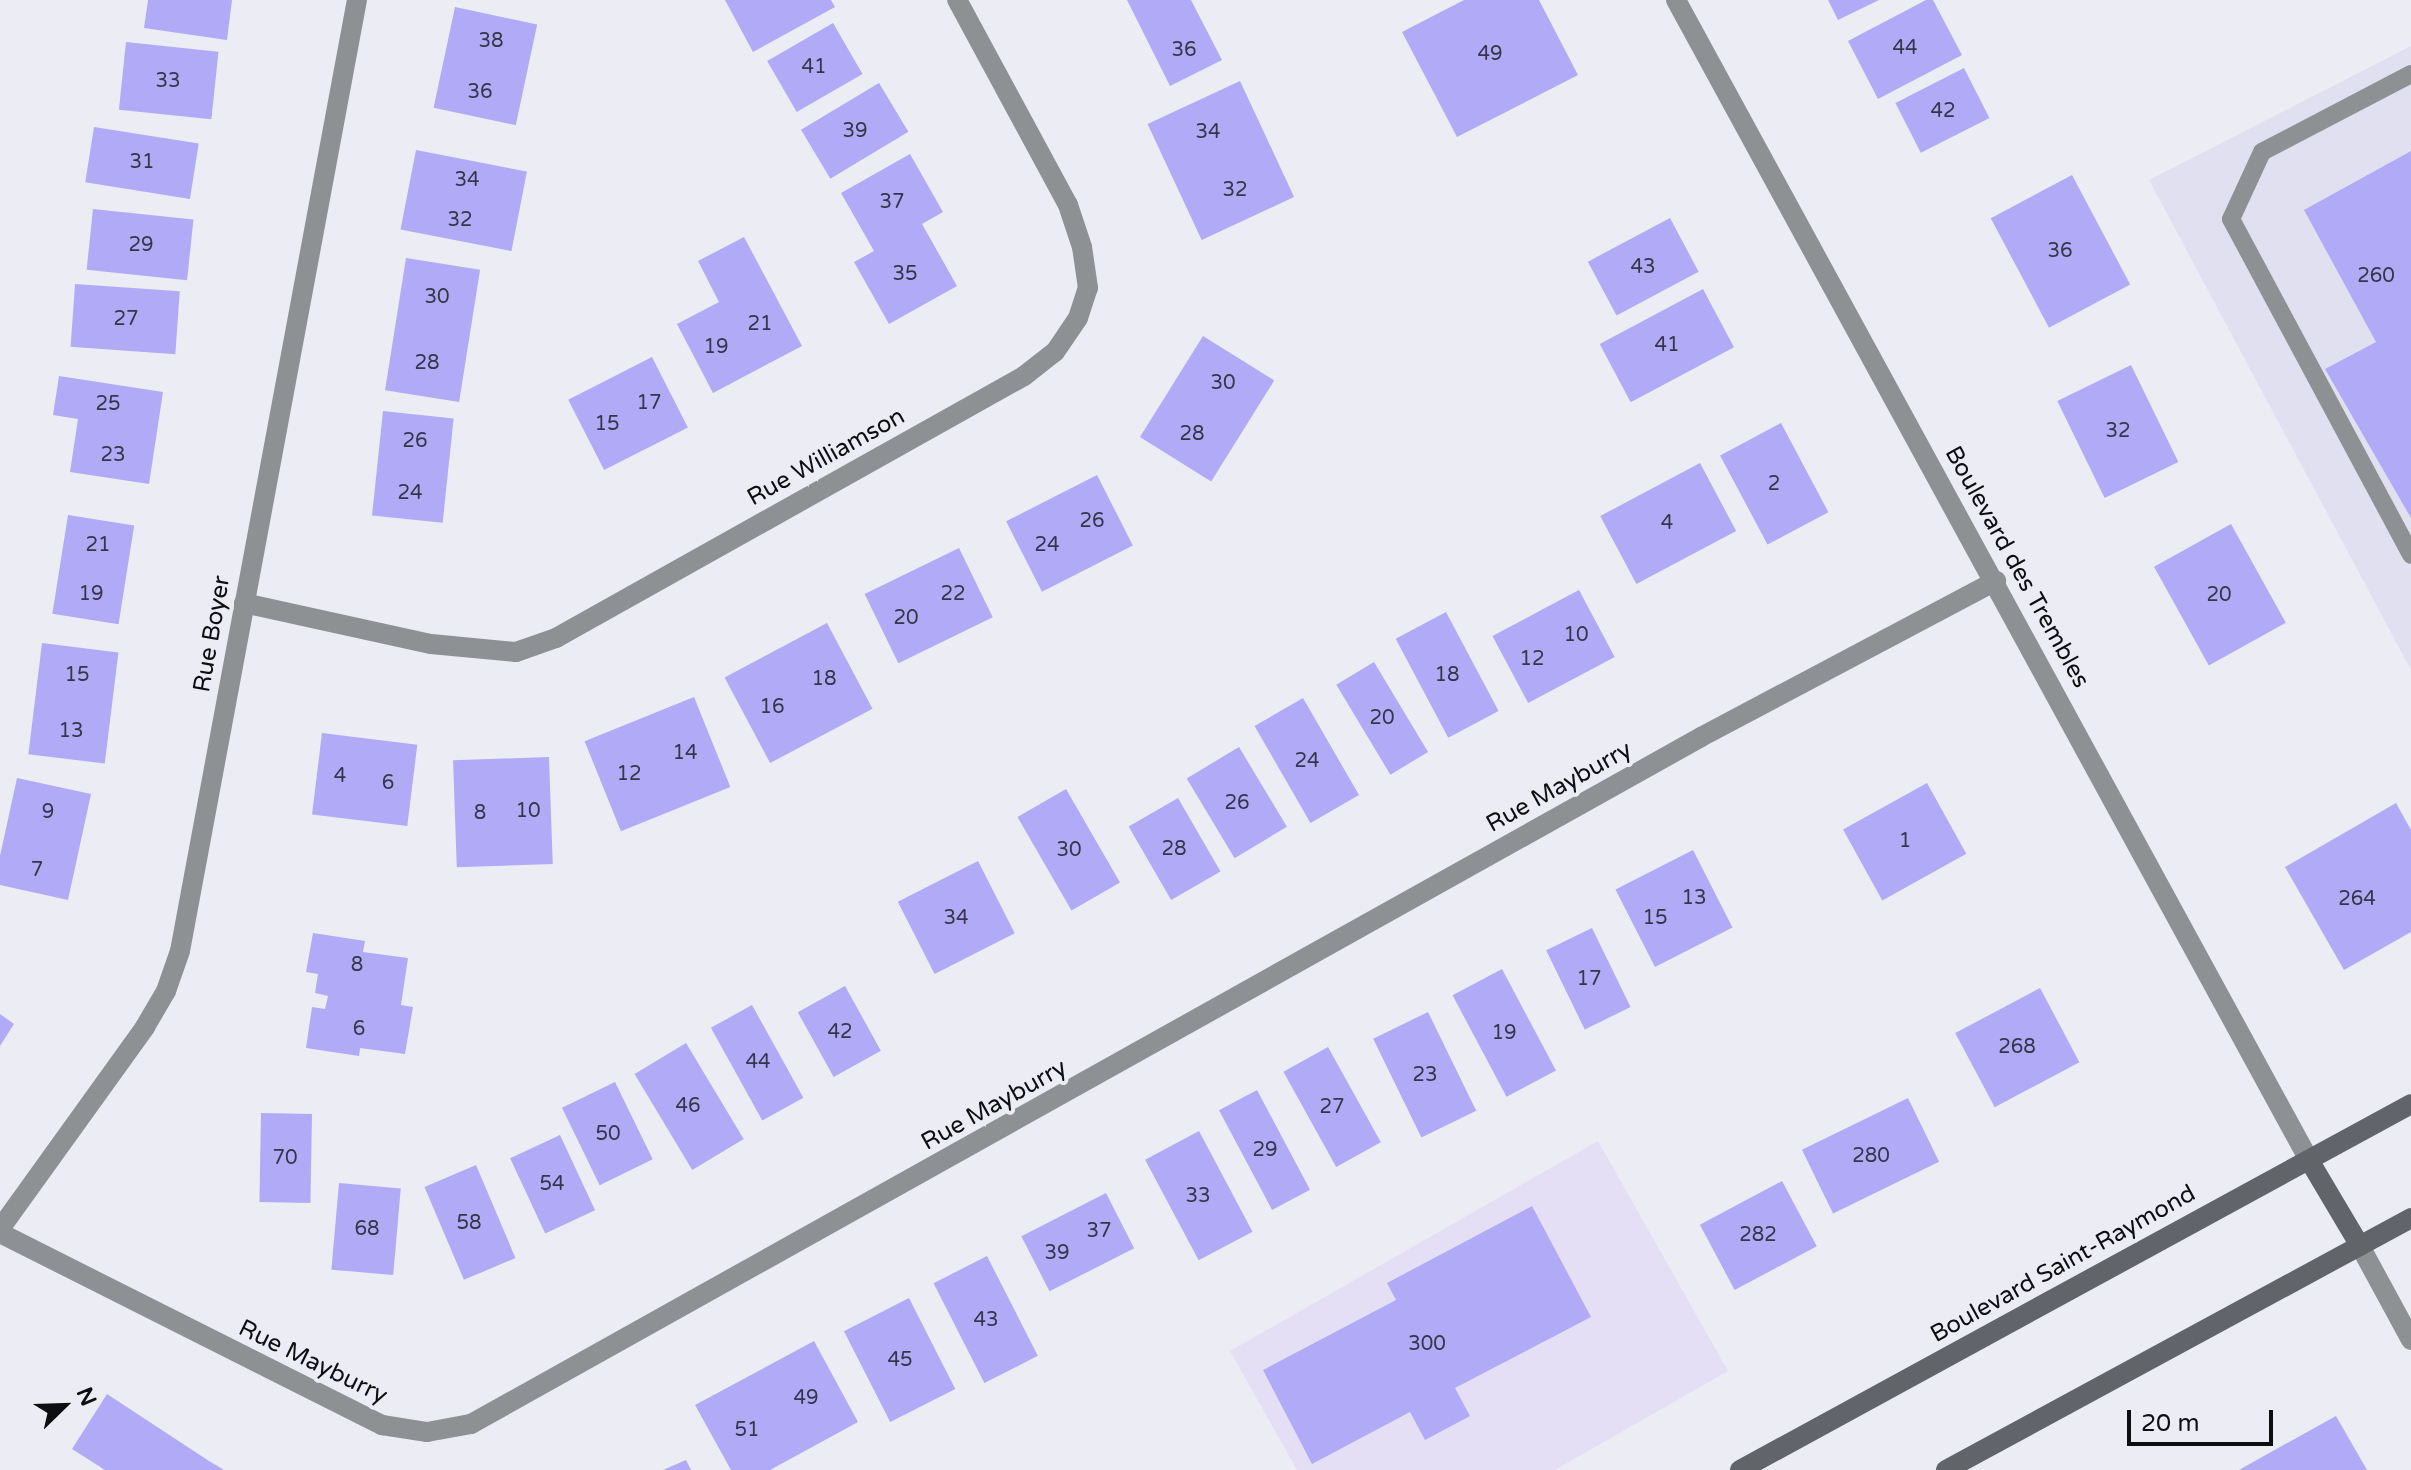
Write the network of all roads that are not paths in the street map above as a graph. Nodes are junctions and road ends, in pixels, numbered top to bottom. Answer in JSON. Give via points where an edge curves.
{"nodes":[{"id":1,"x":357,"y":0,"type":"edge"},
{"id":2,"x":957,"y":0,"type":"edge"},
{"id":3,"x":1676,"y":0,"type":"edge"},
{"id":4,"x":2411,"y":74,"type":"edge"},
{"id":5,"x":2411,"y":555,"type":"edge"},
{"id":6,"x":1996,"y":581,"type":"junction"},
{"id":7,"x":244,"y":603,"type":"junction"},
{"id":8,"x":2411,"y":1104,"type":"edge"},
{"id":9,"x":2309,"y":1160,"type":"junction"},
{"id":10,"x":2411,"y":1218,"type":"edge"},
{"id":11,"x":0,"y":1231,"type":"edge"},
{"id":12,"x":2360,"y":1246,"type":"junction"},
{"id":13,"x":2411,"y":1340,"type":"edge"},
{"id":14,"x":1740,"y":1470,"type":"edge"},
{"id":15,"x":1946,"y":1470,"type":"edge"}],
"edges":[{"from":1,"to":7,"type":"street","name":"Rue Boyer"},
{"from":2,"to":7,"type":"street","name":"Rue Williamson","via":[[1068,205],[1082,247],[1088,288],[1078,318],[1055,352],[1024,376],[569,631],[516,652],[431,644]]},
{"from":3,"to":6,"type":"street","name":"Boulevard des Trembles"},
{"from":4,"to":5,"type":"lane","via":[[2262,152],[2231,219]]},
{"from":6,"to":9,"type":"street","name":"Boulevard des Trembles"},
{"from":6,"to":11,"type":"street","name":"Rue Mayburry","via":[[1701,737],[471,1424],[427,1432],[382,1425]]},
{"from":7,"to":11,"type":"street","name":"Rue Boyer","via":[[180,951],[166,991]]},
{"from":8,"to":9,"type":"main road","name":"Boulevard Saint-Raymond"},
{"from":9,"to":12,"type":"main road"},
{"from":9,"to":14,"type":"main road","name":"Boulevard Saint-Raymond"},
{"from":10,"to":12,"type":"main road"},
{"from":12,"to":13,"type":"street"},
{"from":12,"to":15,"type":"main road"}]}
